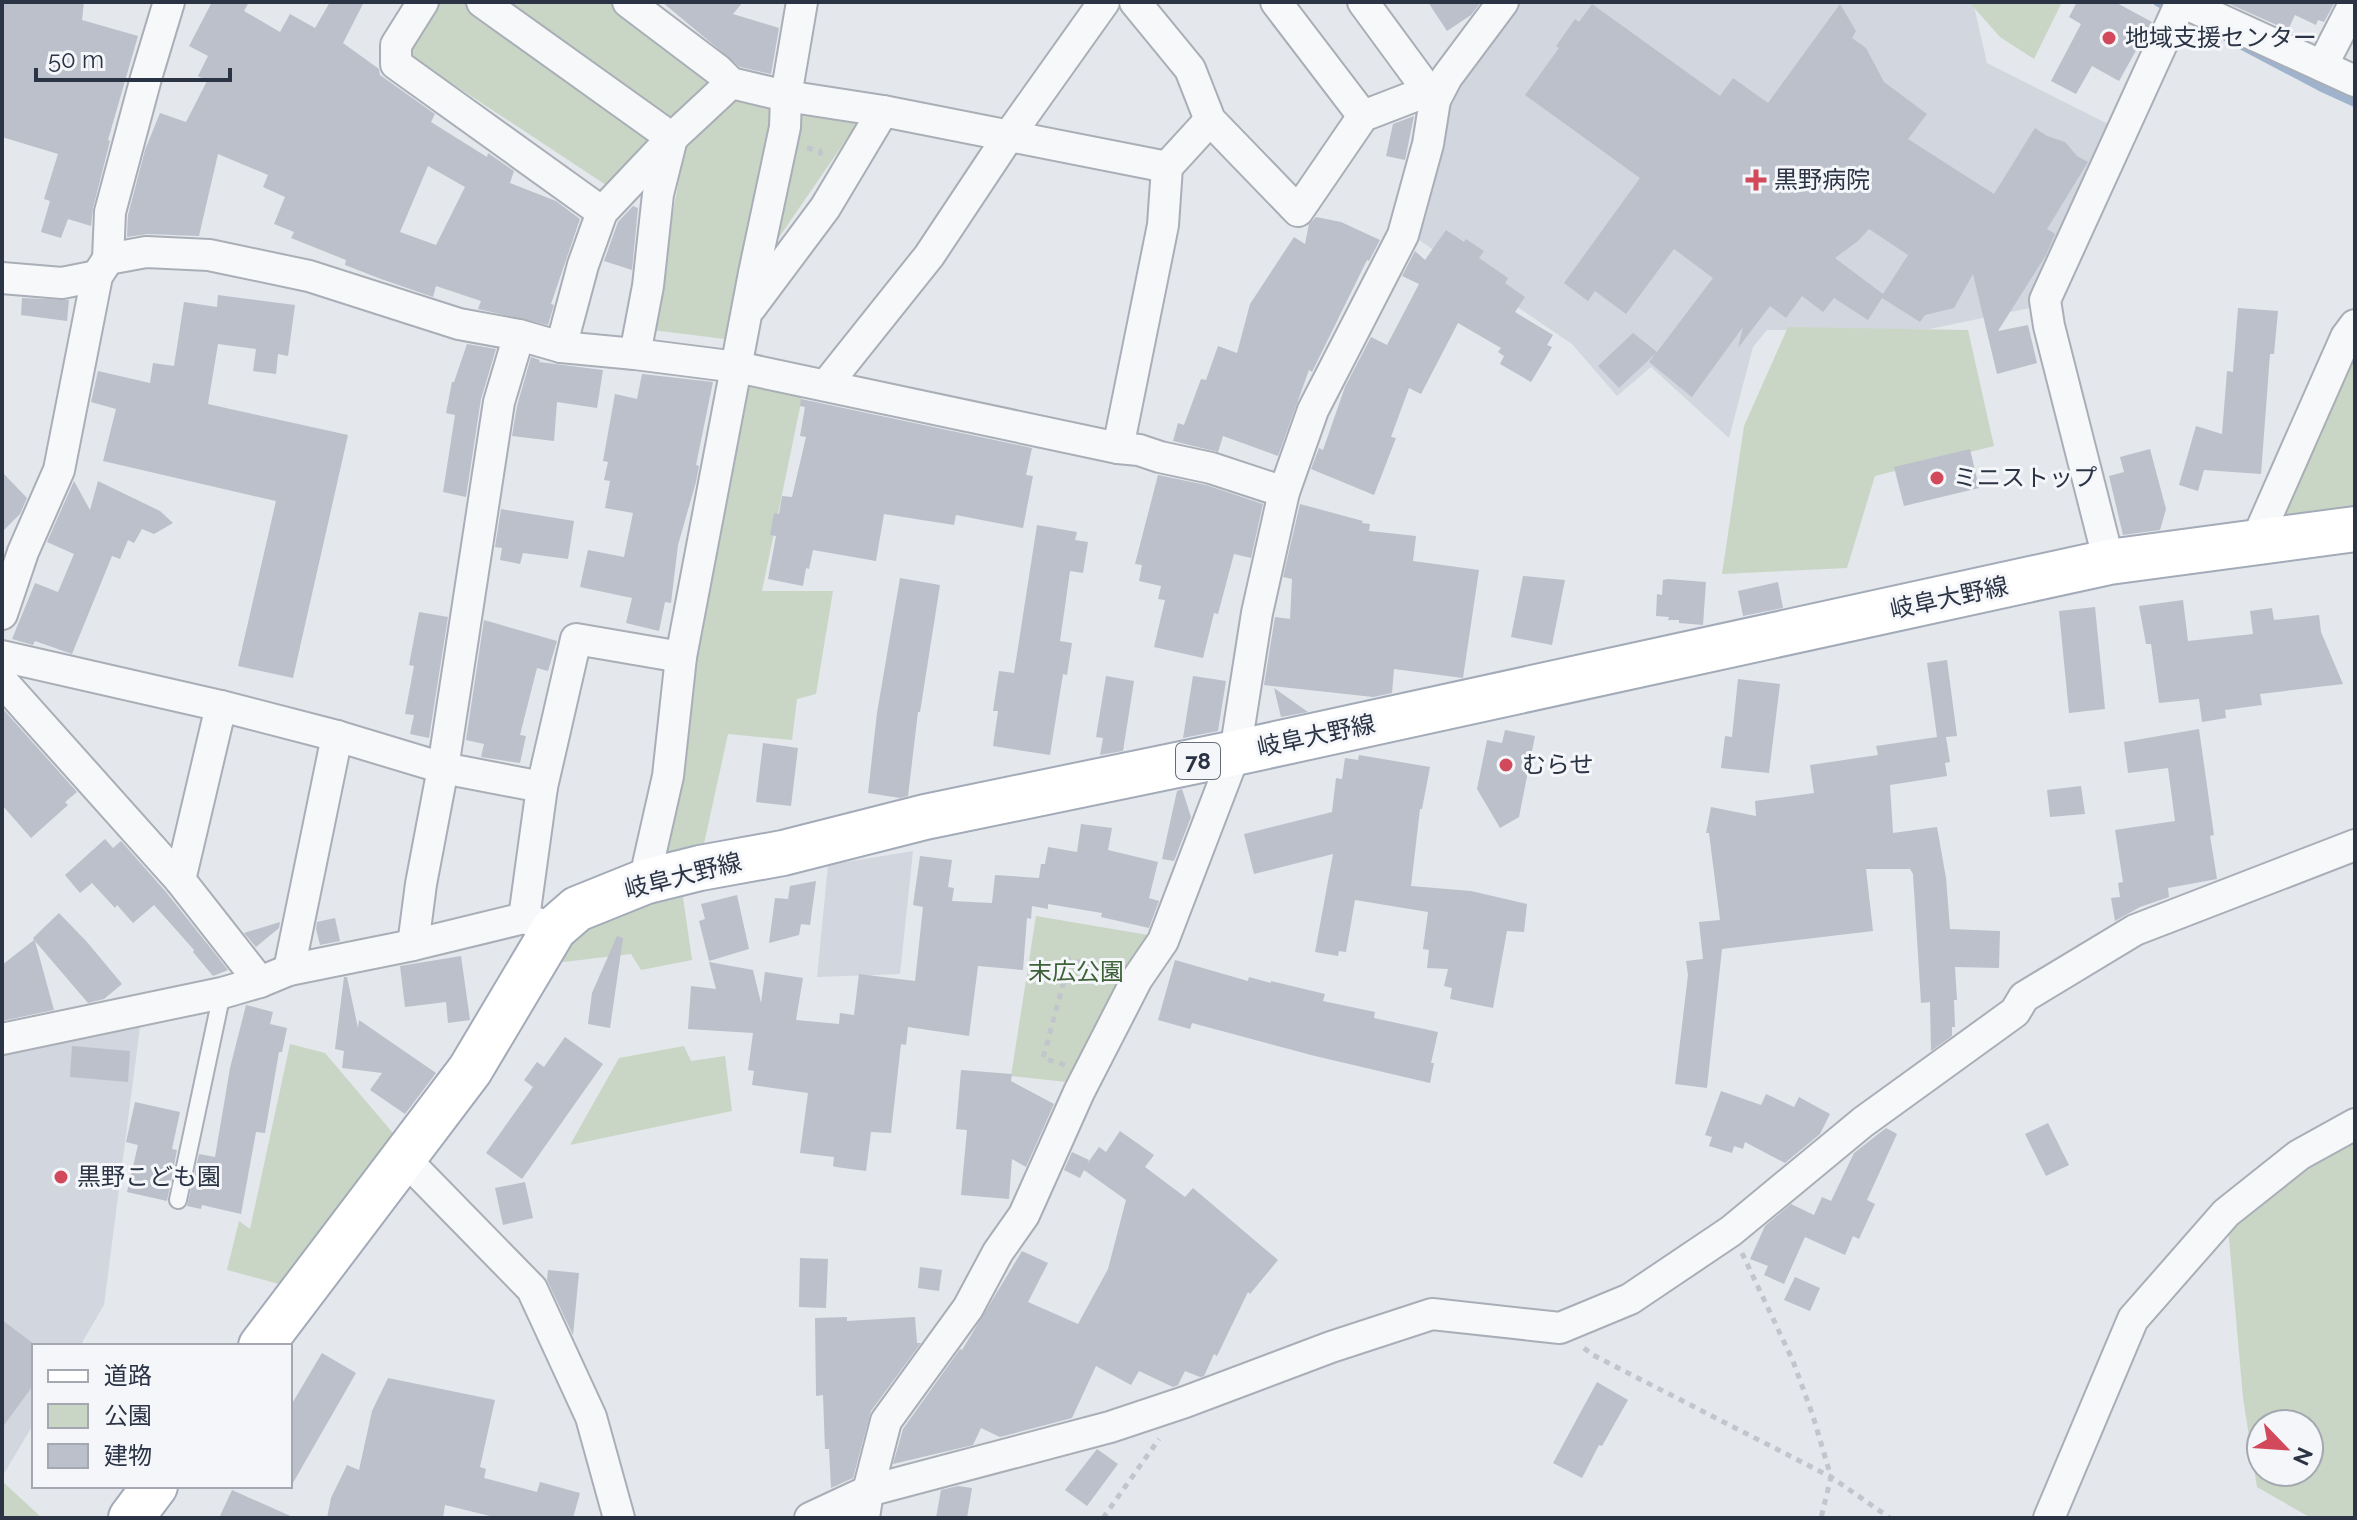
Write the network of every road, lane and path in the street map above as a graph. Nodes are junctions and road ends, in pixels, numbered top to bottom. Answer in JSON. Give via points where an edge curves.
{"nodes":[{"id":1,"x":169,"y":2,"type":"edge"},
{"id":2,"x":423,"y":2,"type":"edge"},
{"id":3,"x":482,"y":2,"type":"edge"},
{"id":4,"x":628,"y":2,"type":"edge"},
{"id":5,"x":802,"y":2,"type":"edge"},
{"id":6,"x":1104,"y":2,"type":"edge"},
{"id":7,"x":1135,"y":2,"type":"edge"},
{"id":8,"x":1276,"y":2,"type":"edge"},
{"id":9,"x":1363,"y":2,"type":"edge"},
{"id":10,"x":1503,"y":2,"type":"edge"},
{"id":11,"x":2181,"y":2,"type":"edge"},
{"id":12,"x":2355,"y":2,"type":"edge"},
{"id":13,"x":2322,"y":66,"type":"junction"},
{"id":14,"x":2355,"y":81,"type":"edge"},
{"id":15,"x":731,"y":83,"type":"junction"},
{"id":16,"x":1432,"y":95,"type":"junction"},
{"id":17,"x":786,"y":96,"type":"junction"},
{"id":18,"x":883,"y":111,"type":"junction"},
{"id":19,"x":1363,"y":116,"type":"junction"},
{"id":20,"x":1210,"y":120,"type":"junction"},
{"id":21,"x":1008,"y":137,"type":"junction"},
{"id":22,"x":672,"y":138,"type":"junction"},
{"id":23,"x":782,"y":143,"type":"junction"},
{"id":24,"x":1167,"y":167,"type":"junction"},
{"id":25,"x":825,"y":208,"type":"junction"},
{"id":26,"x":602,"y":212,"type":"junction"},
{"id":27,"x":102,"y":267,"type":"junction"},
{"id":28,"x":2,"y":278,"type":"edge"},
{"id":29,"x":748,"y":312,"type":"junction"},
{"id":30,"x":2355,"y":325,"type":"edge"},
{"id":31,"x":519,"y":335,"type":"junction"},
{"id":32,"x":561,"y":347,"type":"junction"},
{"id":33,"x":635,"y":354,"type":"junction"},
{"id":34,"x":737,"y":367,"type":"junction"},
{"id":35,"x":826,"y":385,"type":"junction"},
{"id":36,"x":1118,"y":448,"type":"junction"},
{"id":37,"x":1284,"y":492,"type":"junction"},
{"id":38,"x":2355,"y":529,"type":"edge"},
{"id":39,"x":2256,"y":541,"type":"junction"},
{"id":40,"x":2109,"y":562,"type":"junction"},
{"id":41,"x":2,"y":614,"type":"edge"},
{"id":42,"x":2,"y":656,"type":"edge"},
{"id":43,"x":681,"y":657,"type":"junction"},
{"id":44,"x":2,"y":681,"type":"edge"},
{"id":45,"x":221,"y":706,"type":"junction"},
{"id":46,"x":337,"y":736,"type":"junction"},
{"id":47,"x":1235,"y":753,"type":"junction"},
{"id":48,"x":443,"y":768,"type":"junction"},
{"id":49,"x":542,"y":787,"type":"junction"},
{"id":50,"x":2355,"y":845,"type":"edge"},
{"id":51,"x":180,"y":880,"type":"junction"},
{"id":52,"x":644,"y":882,"type":"junction"},
{"id":53,"x":539,"y":923,"type":"junction"},
{"id":54,"x":413,"y":945,"type":"junction"},
{"id":55,"x":289,"y":970,"type":"junction"},
{"id":56,"x":1108,"y":970,"type":"junction"},
{"id":57,"x":1137,"y":979,"type":"junction"},
{"id":58,"x":260,"y":982,"type":"junction"},
{"id":59,"x":1103,"y":984,"type":"dead end"},
{"id":60,"x":222,"y":993,"type":"junction"},
{"id":61,"x":2,"y":1039,"type":"edge"},
{"id":62,"x":1070,"y":1066,"type":"dead end"},
{"id":63,"x":2355,"y":1124,"type":"edge"},
{"id":64,"x":404,"y":1158,"type":"junction"},
{"id":65,"x":178,"y":1200,"type":"dead end"},
{"id":66,"x":1731,"y":1231,"type":"junction"},
{"id":67,"x":1560,"y":1328,"type":"junction"},
{"id":68,"x":263,"y":1344,"type":"edge"},
{"id":69,"x":1185,"y":1402,"type":"junction"},
{"id":70,"x":1831,"y":1477,"type":"junction"},
{"id":71,"x":154,"y":1488,"type":"edge"},
{"id":72,"x":866,"y":1505,"type":"edge"},
{"id":73,"x":131,"y":1518,"type":"edge"},
{"id":74,"x":619,"y":1518,"type":"edge"},
{"id":75,"x":810,"y":1518,"type":"edge"},
{"id":76,"x":1103,"y":1518,"type":"edge"},
{"id":77,"x":1821,"y":1518,"type":"edge"},
{"id":78,"x":1890,"y":1518,"type":"edge"},
{"id":79,"x":2049,"y":1518,"type":"edge"}],
"edges":[{"from":1,"to":27,"type":"street","via":[[110,212]]},
{"from":2,"to":26,"type":"street","via":[[396,45],[396,64]]},
{"from":3,"to":22,"type":"street"},
{"from":4,"to":15,"type":"street"},
{"from":5,"to":17,"type":"street"},
{"from":6,"to":21,"type":"street"},
{"from":7,"to":20,"type":"street","via":[[1190,69]]},
{"from":8,"to":19,"type":"street"},
{"from":9,"to":16,"type":"street"},
{"from":10,"to":16,"type":"street"},
{"from":11,"to":13,"type":"street"},
{"from":11,"to":40,"type":"street","via":[[2045,300]]},
{"from":12,"to":13,"type":"street"},
{"from":13,"to":14,"type":"street"},
{"from":15,"to":17,"type":"street"},
{"from":15,"to":22,"type":"street"},
{"from":16,"to":19,"type":"street"},
{"from":16,"to":37,"type":"street","via":[[1428,144],[1403,235],[1313,410]]},
{"from":17,"to":18,"type":"street"},
{"from":17,"to":23,"type":"street"},
{"from":18,"to":21,"type":"street"},
{"from":18,"to":25,"type":"street"},
{"from":19,"to":20,"type":"street","via":[[1298,211]]},
{"from":20,"to":24,"type":"street"},
{"from":21,"to":24,"type":"street"},
{"from":21,"to":35,"type":"street","via":[[929,256]]},
{"from":22,"to":26,"type":"street"},
{"from":22,"to":33,"type":"street","via":[[658,194]]},
{"from":23,"to":25,"type":"path","via":[[820,151]]},
{"from":23,"to":29,"type":"street"},
{"from":24,"to":36,"type":"street","via":[[1163,225]]},
{"from":25,"to":29,"type":"street"},
{"from":26,"to":32,"type":"street"},
{"from":27,"to":28,"type":"street","via":[[62,283]]},
{"from":27,"to":31,"type":"street","via":[[146,252],[209,255],[309,276],[459,324]]},
{"from":27,"to":41,"type":"street","via":[[59,470]]},
{"from":29,"to":34,"type":"street"},
{"from":30,"to":39,"type":"street"},
{"from":31,"to":32,"type":"street"},
{"from":31,"to":48,"type":"street","via":[[499,402]]},
{"from":32,"to":33,"type":"street"},
{"from":33,"to":34,"type":"street"},
{"from":34,"to":35,"type":"street"},
{"from":34,"to":43,"type":"street"},
{"from":35,"to":36,"type":"street"},
{"from":36,"to":37,"type":"street","via":[[1211,468]]},
{"from":37,"to":47,"type":"street","via":[[1257,613]]},
{"from":38,"to":39,"type":"main road","name":"岐阜大野線","number":"78"},
{"from":39,"to":40,"type":"main road","name":"岐阜大野線","number":"78"},
{"from":40,"to":47,"type":"main road","name":"岐阜大野線","number":"78"},
{"from":42,"to":45,"type":"street"},
{"from":43,"to":49,"type":"street","via":[[576,639]]},
{"from":43,"to":52,"type":"street","via":[[668,776]]},
{"from":44,"to":51,"type":"street"},
{"from":45,"to":46,"type":"street"},
{"from":45,"to":51,"type":"street"},
{"from":46,"to":48,"type":"street"},
{"from":46,"to":55,"type":"street"},
{"from":47,"to":52,"type":"main road","name":"岐阜大野線","number":"78"},
{"from":47,"to":57,"type":"street","via":[[1163,941]]},
{"from":48,"to":49,"type":"street"},
{"from":48,"to":54,"type":"street"},
{"from":49,"to":53,"type":"street"},
{"from":50,"to":66,"type":"street","via":[[2135,930],[2024,997],[2015,1012],[1863,1122]]},
{"from":51,"to":58,"type":"street"},
{"from":52,"to":53,"type":"main road","name":"岐阜大野線","number":"78"},
{"from":53,"to":54,"type":"street"},
{"from":53,"to":64,"type":"main road","name":"岐阜大野線","number":"78","via":[[470,1070]]},
{"from":54,"to":55,"type":"street"},
{"from":55,"to":58,"type":"street"},
{"from":56,"to":57,"type":"path"},
{"from":56,"to":59,"type":"path"},
{"from":56,"to":62,"type":"path","via":[[1070,959],[1043,1058]]},
{"from":57,"to":72,"type":"street","via":[[1024,1215],[968,1308],[886,1421]]},
{"from":58,"to":60,"type":"street"},
{"from":60,"to":61,"type":"street"},
{"from":60,"to":65,"type":"lane"},
{"from":63,"to":79,"type":"street","via":[[2299,1155],[2226,1213],[2133,1319]]},
{"from":64,"to":68,"type":"main road","name":"岐阜大野線","number":"78"},
{"from":64,"to":74,"type":"street","via":[[532,1289],[591,1417]]},
{"from":66,"to":67,"type":"street","via":[[1630,1299]]},
{"from":66,"to":70,"type":"path","via":[[1793,1361]]},
{"from":67,"to":69,"type":"street","via":[[1432,1314]]},
{"from":67,"to":70,"type":"path","via":[[1593,1355]]},
{"from":69,"to":72,"type":"street"},
{"from":69,"to":76,"type":"path"},
{"from":70,"to":77,"type":"path"},
{"from":70,"to":78,"type":"path"},
{"from":71,"to":73,"type":"main road"},
{"from":72,"to":75,"type":"street"}]}
